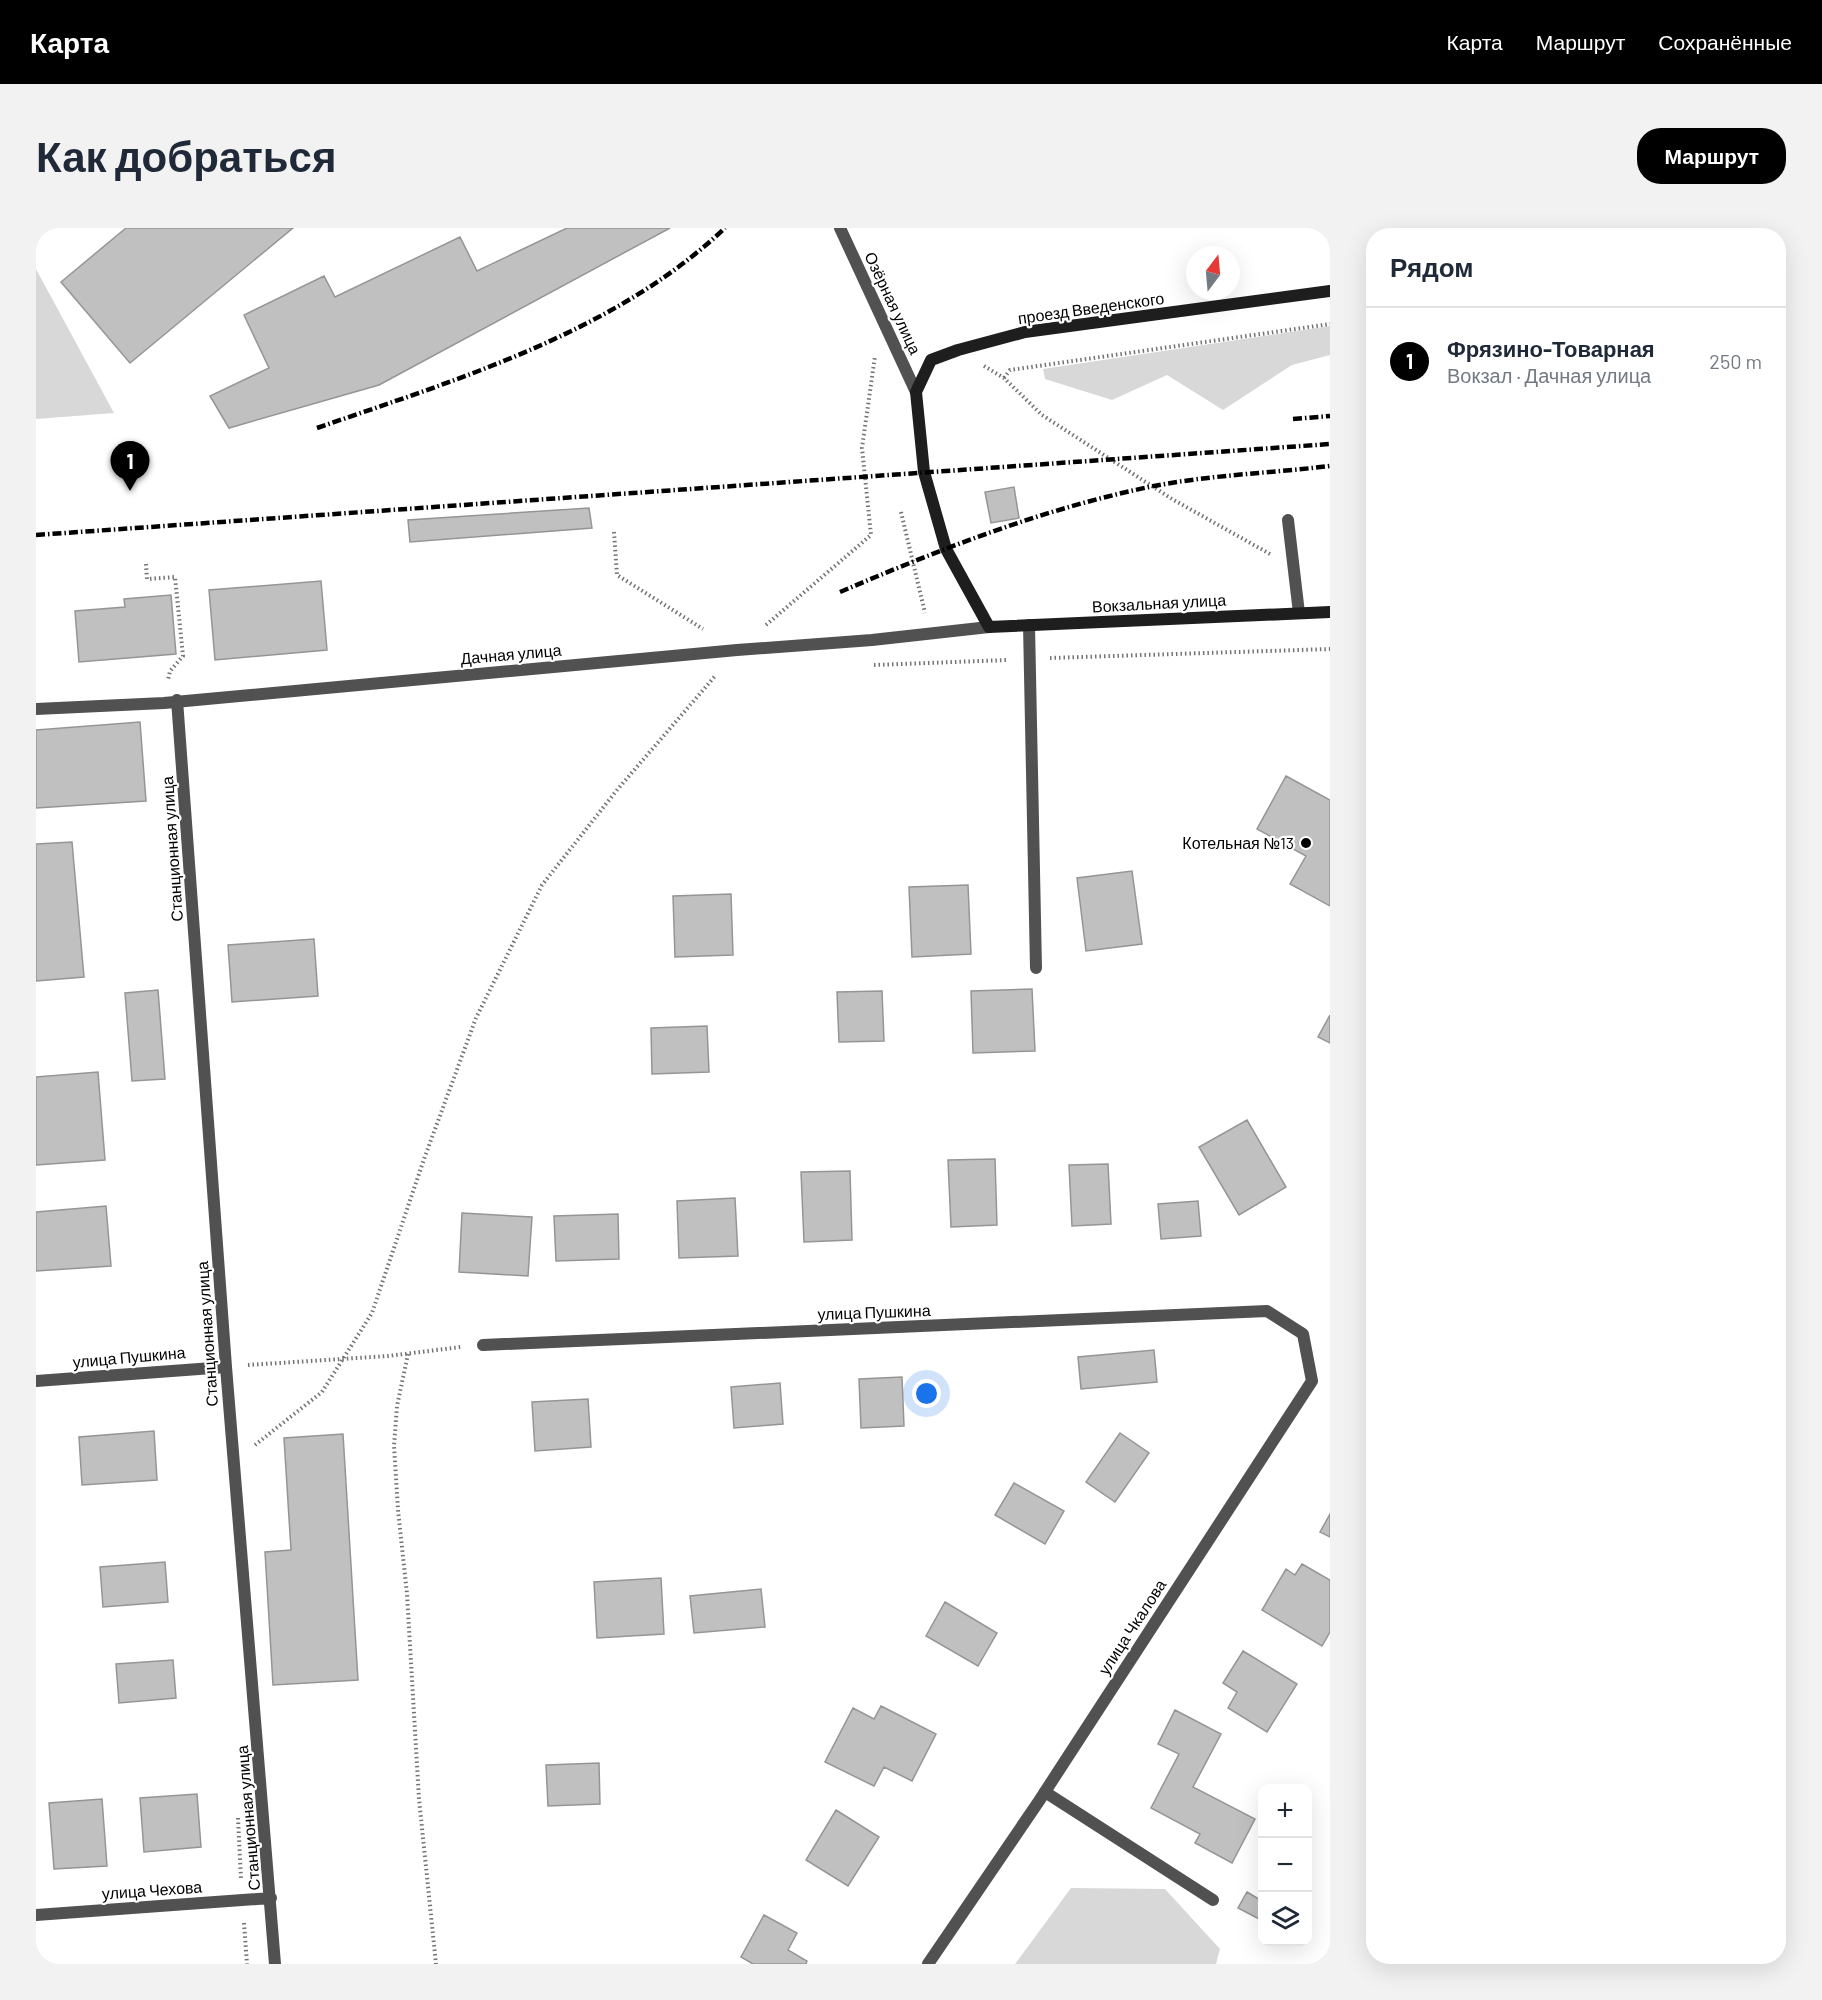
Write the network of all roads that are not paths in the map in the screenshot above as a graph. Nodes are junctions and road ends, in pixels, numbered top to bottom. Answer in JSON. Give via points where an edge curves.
{"nodes":[{"id":1,"x":840,"y":228,"type":"edge"},
{"id":2,"x":1330,"y":291,"type":"edge"},
{"id":3,"x":916,"y":392,"type":"junction"},
{"id":4,"x":1287,"y":520,"type":"dead end"},
{"id":5,"x":1330,"y":612,"type":"edge"},
{"id":6,"x":1299,"y":613,"type":"junction"},
{"id":7,"x":1029,"y":625,"type":"junction"},
{"id":8,"x":989,"y":627,"type":"junction"},
{"id":9,"x":177,"y":700,"type":"junction"},
{"id":10,"x":36,"y":709,"type":"edge"},
{"id":11,"x":1036,"y":968,"type":"dead end"},
{"id":12,"x":1267,"y":1311,"type":"joint"},
{"id":13,"x":483,"y":1345,"type":"road end"},
{"id":14,"x":226,"y":1367,"type":"junction"},
{"id":15,"x":36,"y":1381,"type":"edge"},
{"id":16,"x":1045,"y":1792,"type":"junction"},
{"id":17,"x":271,"y":1898,"type":"junction"},
{"id":18,"x":1213,"y":1900,"type":"dead end"},
{"id":19,"x":36,"y":1915,"type":"edge"},
{"id":20,"x":275,"y":1964,"type":"edge"},
{"id":21,"x":928,"y":1964,"type":"edge"}],
"edges":[{"from":1,"to":3,"type":"street","name":"Озёрная улица"},
{"from":2,"to":3,"type":"street","name":"проезд Введенского","via":[[1025,332],[931,360]]},
{"from":3,"to":8,"type":"street","via":[[924,471],[946,549]]},
{"from":4,"to":6,"type":"street"},
{"from":5,"to":6,"type":"street","name":"Вокзальная улица"},
{"from":6,"to":7,"type":"street","name":"Вокзальная улица"},
{"from":7,"to":8,"type":"street","name":"Вокзальная улица"},
{"from":7,"to":11,"type":"street"},
{"from":8,"to":9,"type":"street","name":"Дачная улица","via":[[802,647]]},
{"from":9,"to":10,"type":"street","name":"Дачная улица"},
{"from":9,"to":14,"type":"street","name":"Станционная улица"},
{"from":12,"to":13,"type":"street","name":"улица Пушкина"},
{"from":12,"to":16,"type":"street","name":"улица Чкалова","via":[[1303,1334],[1312,1381]]},
{"from":14,"to":15,"type":"street","name":"улица Пушкина"},
{"from":14,"to":17,"type":"street","name":"Станционная улица"},
{"from":16,"to":18,"type":"street"},
{"from":16,"to":21,"type":"street","name":"улица Чкалова"},
{"from":17,"to":19,"type":"street","name":"улица Чехова"},
{"from":17,"to":20,"type":"street","name":"Станционная улица"}]}
